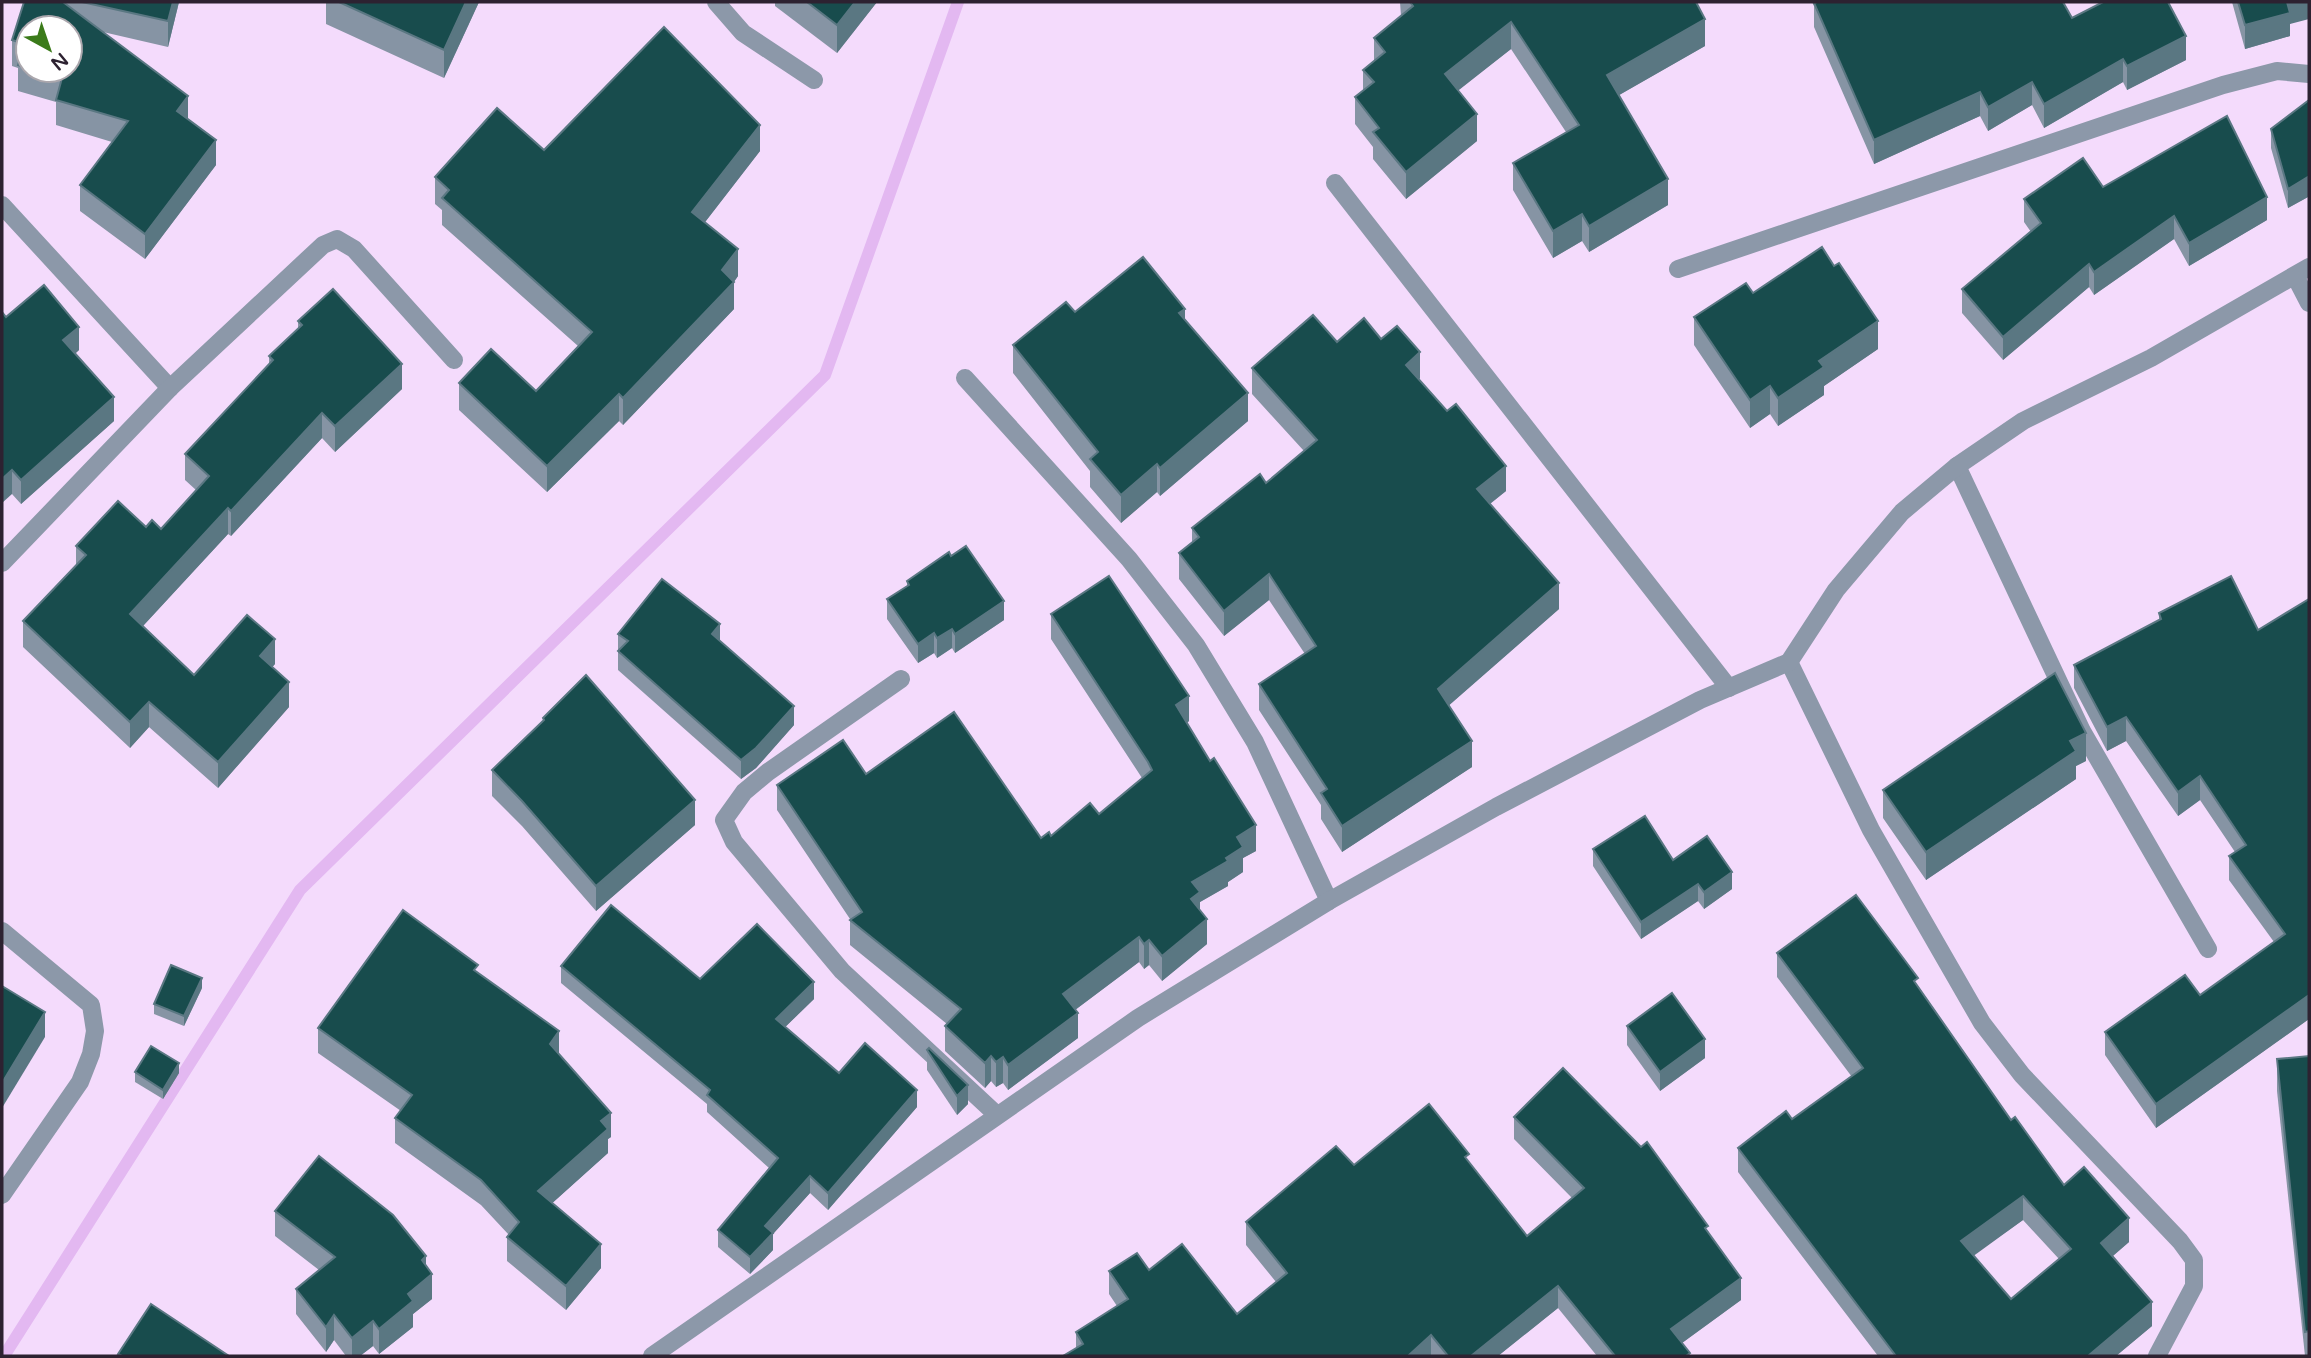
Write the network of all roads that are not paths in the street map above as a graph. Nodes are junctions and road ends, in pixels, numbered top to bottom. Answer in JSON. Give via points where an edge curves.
{"nodes":[{"id":1,"x":716,"y":2,"type":"edge"},
{"id":2,"x":2309,"y":74,"type":"edge"},
{"id":3,"x":814,"y":80,"type":"dead end"},
{"id":4,"x":1335,"y":183,"type":"dead end"},
{"id":5,"x":2,"y":205,"type":"edge"},
{"id":6,"x":1678,"y":270,"type":"dead end"},
{"id":7,"x":2302,"y":271,"type":"edge"},
{"id":8,"x":2309,"y":303,"type":"edge"},
{"id":9,"x":454,"y":360,"type":"dead end"},
{"id":10,"x":965,"y":378,"type":"dead end"},
{"id":11,"x":170,"y":388,"type":"junction"},
{"id":12,"x":1957,"y":466,"type":"junction"},
{"id":13,"x":2,"y":563,"type":"edge"},
{"id":14,"x":1789,"y":662,"type":"junction"},
{"id":15,"x":901,"y":679,"type":"dead end"},
{"id":16,"x":1729,"y":688,"type":"junction"},
{"id":17,"x":1329,"y":901,"type":"junction"},
{"id":18,"x":2,"y":931,"type":"edge"},
{"id":19,"x":2208,"y":948,"type":"dead end"},
{"id":20,"x":998,"y":1115,"type":"junction"},
{"id":21,"x":2,"y":1195,"type":"edge"},
{"id":22,"x":652,"y":1356,"type":"edge"},
{"id":23,"x":2157,"y":1356,"type":"edge"}],
"edges":[{"from":1,"to":3,"type":"street","via":[[743,33]]},
{"from":2,"to":6,"type":"street","via":[[2277,71],[2223,85]]},
{"from":4,"to":16,"type":"street"},
{"from":5,"to":11,"type":"street"},
{"from":7,"to":8,"type":"street"},
{"from":7,"to":12,"type":"street","via":[[2151,358],[2023,421]]},
{"from":9,"to":11,"type":"street","via":[[354,249],[337,239],[323,244]]},
{"from":10,"to":17,"type":"street","via":[[1129,559],[1196,645],[1255,742]]},
{"from":11,"to":13,"type":"street"},
{"from":12,"to":14,"type":"street","via":[[1902,512],[1836,590]]},
{"from":12,"to":19,"type":"street","via":[[2077,721]]},
{"from":14,"to":16,"type":"street"},
{"from":14,"to":23,"type":"street","via":[[1871,830],[1982,1023],[2022,1075],[2194,1260],[2194,1286]]},
{"from":15,"to":20,"type":"street","via":[[768,772],[744,792],[724,820],[734,842],[842,971]]},
{"from":16,"to":17,"type":"street","via":[[1496,807]]},
{"from":17,"to":20,"type":"street","via":[[1138,1018]]},
{"from":18,"to":21,"type":"street","via":[[91,1004],[95,1031],[80,1082]]},
{"from":20,"to":22,"type":"street"}]}
